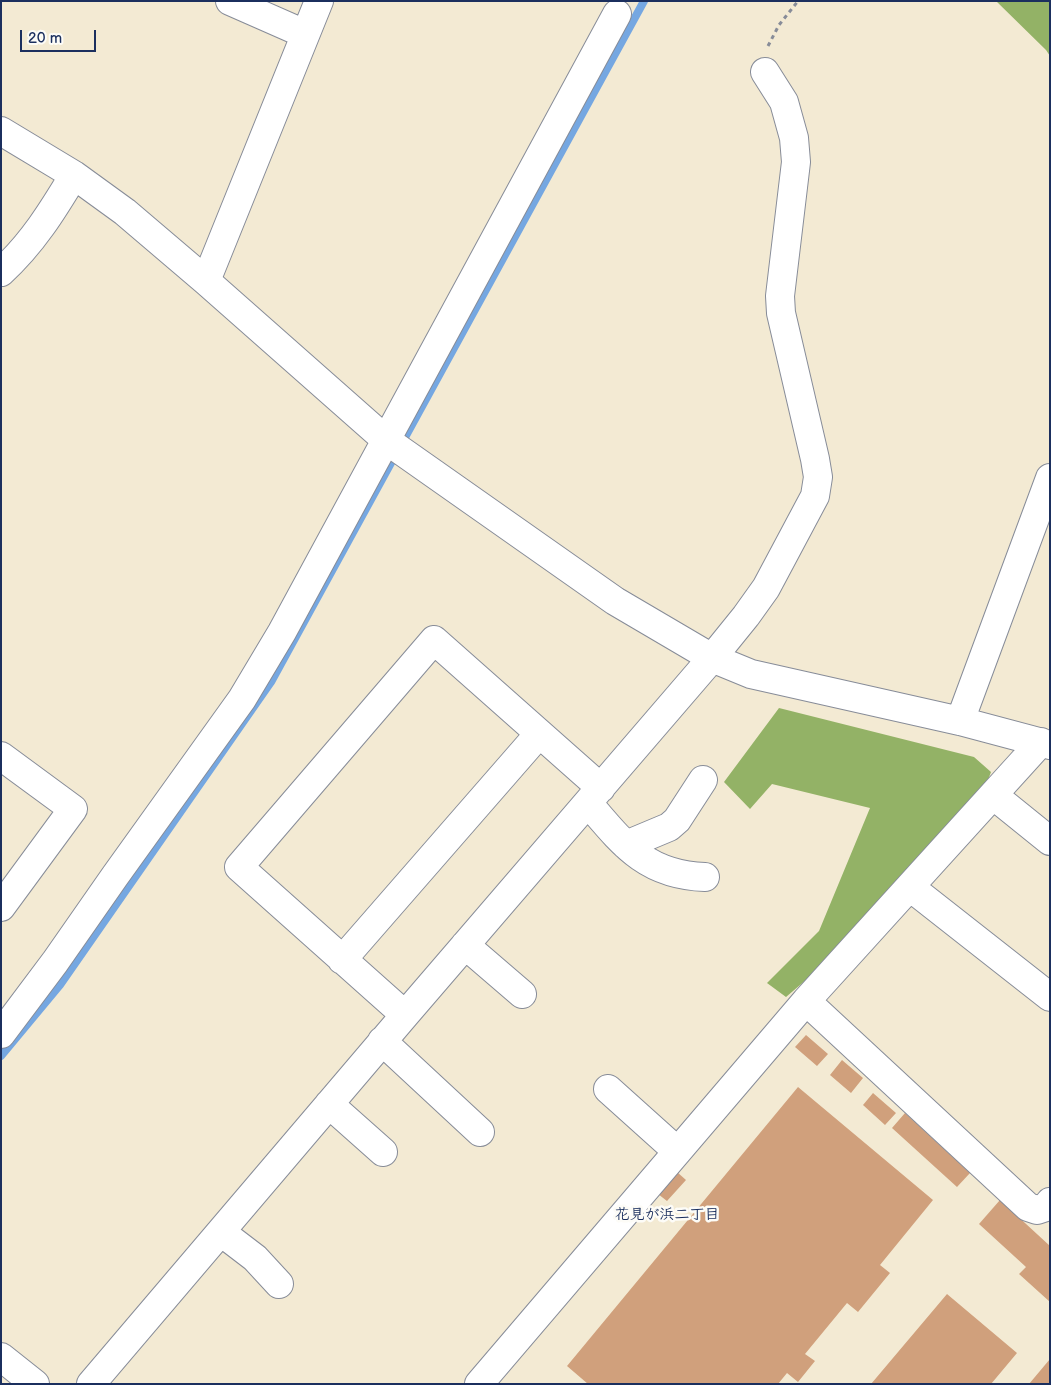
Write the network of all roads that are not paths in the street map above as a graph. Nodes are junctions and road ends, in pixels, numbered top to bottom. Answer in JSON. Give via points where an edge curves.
{"nodes":[{"id":1,"x":230,"y":1,"type":"edge"},
{"id":2,"x":319,"y":1,"type":"edge"},
{"id":3,"x":617,"y":14,"type":"dead end"},
{"id":4,"x":305,"y":34,"type":"junction"},
{"id":5,"x":765,"y":72,"type":"road end"},
{"id":6,"x":1,"y":131,"type":"edge"},
{"id":7,"x":74,"y":175,"type":"junction"},
{"id":8,"x":1,"y":272,"type":"edge"},
{"id":9,"x":206,"y":281,"type":"junction"},
{"id":10,"x":386,"y":440,"type":"junction"},
{"id":11,"x":1050,"y":478,"type":"edge"},
{"id":12,"x":712,"y":658,"type":"junction"},
{"id":13,"x":960,"y":721,"type":"junction"},
{"id":14,"x":539,"y":734,"type":"junction"},
{"id":15,"x":1045,"y":744,"type":"edge"},
{"id":16,"x":1,"y":756,"type":"edge"},
{"id":17,"x":703,"y":780,"type":"dead end"},
{"id":18,"x":594,"y":795,"type":"junction"},
{"id":19,"x":993,"y":795,"type":"junction"},
{"id":20,"x":1050,"y":841,"type":"edge"},
{"id":21,"x":626,"y":845,"type":"junction"},
{"id":22,"x":705,"y":877,"type":"dead end"},
{"id":23,"x":910,"y":887,"type":"junction"},
{"id":24,"x":1,"y":906,"type":"edge"},
{"id":25,"x":465,"y":945,"type":"junction"},
{"id":26,"x":342,"y":960,"type":"junction"},
{"id":27,"x":522,"y":994,"type":"dead end"},
{"id":28,"x":1050,"y":997,"type":"edge"},
{"id":29,"x":806,"y":1001,"type":"junction"},
{"id":30,"x":405,"y":1015,"type":"junction"},
{"id":31,"x":1,"y":1034,"type":"edge"},
{"id":32,"x":382,"y":1041,"type":"junction"},
{"id":33,"x":608,"y":1090,"type":"dead end"},
{"id":34,"x":329,"y":1104,"type":"junction"},
{"id":35,"x":480,"y":1132,"type":"dead end"},
{"id":36,"x":677,"y":1151,"type":"junction"},
{"id":37,"x":383,"y":1152,"type":"dead end"},
{"id":38,"x":1050,"y":1202,"type":"edge"},
{"id":39,"x":221,"y":1232,"type":"junction"},
{"id":40,"x":279,"y":1284,"type":"dead end"},
{"id":41,"x":1,"y":1356,"type":"edge"},
{"id":42,"x":35,"y":1384,"type":"edge"},
{"id":43,"x":91,"y":1384,"type":"edge"},
{"id":44,"x":479,"y":1384,"type":"edge"}],
"edges":[{"from":1,"to":4,"type":"main road"},
{"from":2,"to":4,"type":"main road"},
{"from":3,"to":10,"type":"main road"},
{"from":4,"to":9,"type":"main road"},
{"from":5,"to":12,"type":"main road","via":[[784,102],[794,138],[796,162],[780,296],[781,313],[818,477],[815,496],[766,588]]},
{"from":6,"to":7,"type":"main road"},
{"from":7,"to":8,"type":"main road","via":[[52,212],[19,255]]},
{"from":7,"to":9,"type":"main road","via":[[125,212]]},
{"from":9,"to":10,"type":"main road"},
{"from":10,"to":12,"type":"main road","via":[[615,601]]},
{"from":10,"to":31,"type":"main road","via":[[242,699],[56,962]]},
{"from":11,"to":13,"type":"main road"},
{"from":12,"to":13,"type":"main road","via":[[751,674]]},
{"from":12,"to":18,"type":"main road"},
{"from":13,"to":15,"type":"main road"},
{"from":14,"to":18,"type":"main road"},
{"from":14,"to":26,"type":"main road"},
{"from":14,"to":26,"type":"main road","via":[[434,640],[239,867]]},
{"from":15,"to":19,"type":"main road"},
{"from":16,"to":24,"type":"main road","via":[[73,809]]},
{"from":17,"to":21,"type":"main road","via":[[669,827]]},
{"from":18,"to":21,"type":"main road"},
{"from":18,"to":25,"type":"main road"},
{"from":19,"to":20,"type":"main road"},
{"from":19,"to":23,"type":"main road"},
{"from":21,"to":22,"type":"main road","via":[[650,864],[688,876]]},
{"from":23,"to":28,"type":"main road"},
{"from":23,"to":29,"type":"main road"},
{"from":25,"to":27,"type":"main road"},
{"from":25,"to":30,"type":"main road"},
{"from":26,"to":30,"type":"main road"},
{"from":29,"to":36,"type":"main road"},
{"from":29,"to":38,"type":"main road","via":[[1028,1207],[1038,1210]]},
{"from":30,"to":32,"type":"main road"},
{"from":32,"to":34,"type":"main road"},
{"from":32,"to":35,"type":"main road"},
{"from":33,"to":36,"type":"main road"},
{"from":34,"to":37,"type":"main road"},
{"from":34,"to":39,"type":"main road"},
{"from":36,"to":44,"type":"main road"},
{"from":39,"to":40,"type":"main road","via":[[254,1258]]},
{"from":39,"to":43,"type":"main road"},
{"from":41,"to":42,"type":"main road"}]}
